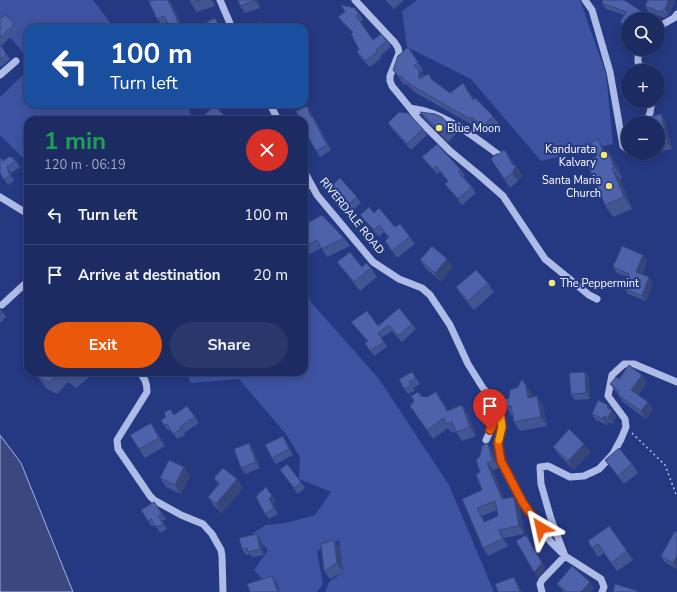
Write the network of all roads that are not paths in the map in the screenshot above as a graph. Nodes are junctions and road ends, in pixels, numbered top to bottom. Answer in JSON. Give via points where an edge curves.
{"nodes":[{"id":1,"x":220,"y":0,"type":"edge"},
{"id":2,"x":355,"y":0,"type":"edge"},
{"id":3,"x":584,"y":0,"type":"edge"},
{"id":4,"x":677,"y":14,"type":"edge"},
{"id":5,"x":230,"y":24,"type":"edge"},
{"id":6,"x":665,"y":24,"type":"edge"},
{"id":7,"x":16,"y":61,"type":"dead end"},
{"id":8,"x":0,"y":75,"type":"edge"},
{"id":9,"x":410,"y":108,"type":"junction"},
{"id":10,"x":621,"y":135,"type":"edge"},
{"id":11,"x":503,"y":158,"type":"edge"},
{"id":12,"x":308,"y":178,"type":"edge"},
{"id":13,"x":0,"y":197,"type":"edge"},
{"id":14,"x":24,"y":212,"type":"edge"},
{"id":15,"x":24,"y":284,"type":"edge"},
{"id":16,"x":597,"y":298,"type":"dead end"},
{"id":17,"x":2,"y":305,"type":"dead end"},
{"id":18,"x":143,"y":376,"type":"edge"},
{"id":19,"x":677,"y":382,"type":"edge"},
{"id":20,"x":500,"y":411,"type":"junction"},
{"id":21,"x":486,"y":440,"type":"dead end"},
{"id":22,"x":565,"y":556,"type":"junction"},
{"id":23,"x":223,"y":592,"type":"edge"},
{"id":24,"x":542,"y":592,"type":"edge"},
{"id":25,"x":602,"y":592,"type":"edge"}],
"edges":[{"from":1,"to":5,"type":"street"},
{"from":2,"to":9,"type":"street","via":[[398,48],[399,53],[390,81]]},
{"from":3,"to":10,"type":"street","via":[[592,10],[610,72]]},
{"from":4,"to":6,"type":"street"},
{"from":7,"to":8,"type":"street"},
{"from":9,"to":11,"type":"street","via":[[435,114],[461,128]]},
{"from":9,"to":16,"type":"street","via":[[450,151],[503,196],[545,259],[589,295]]},
{"from":12,"to":20,"type":"street","name":"RIVERDALE ROAD","via":[[317,195],[373,262],[399,279],[422,288],[430,295],[450,325],[468,364]]},
{"from":13,"to":14,"type":"street"},
{"from":15,"to":17,"type":"street"},
{"from":18,"to":23,"type":"street","via":[[147,385],[146,392],[117,440],[118,449],[154,500],[203,524],[212,534],[221,550]]},
{"from":19,"to":22,"type":"street","via":[[634,364],[624,364],[612,375],[608,396],[625,419],[626,427],[613,454],[599,469],[584,476],[570,477],[548,466],[540,467],[541,484]]},
{"from":20,"to":21,"type":"street"},
{"from":20,"to":22,"type":"street","via":[[502,427],[498,443],[501,461],[523,503],[550,541]]},
{"from":22,"to":24,"type":"street","via":[[542,580]]},
{"from":22,"to":25,"type":"street","via":[[601,579],[604,587]]}]}
